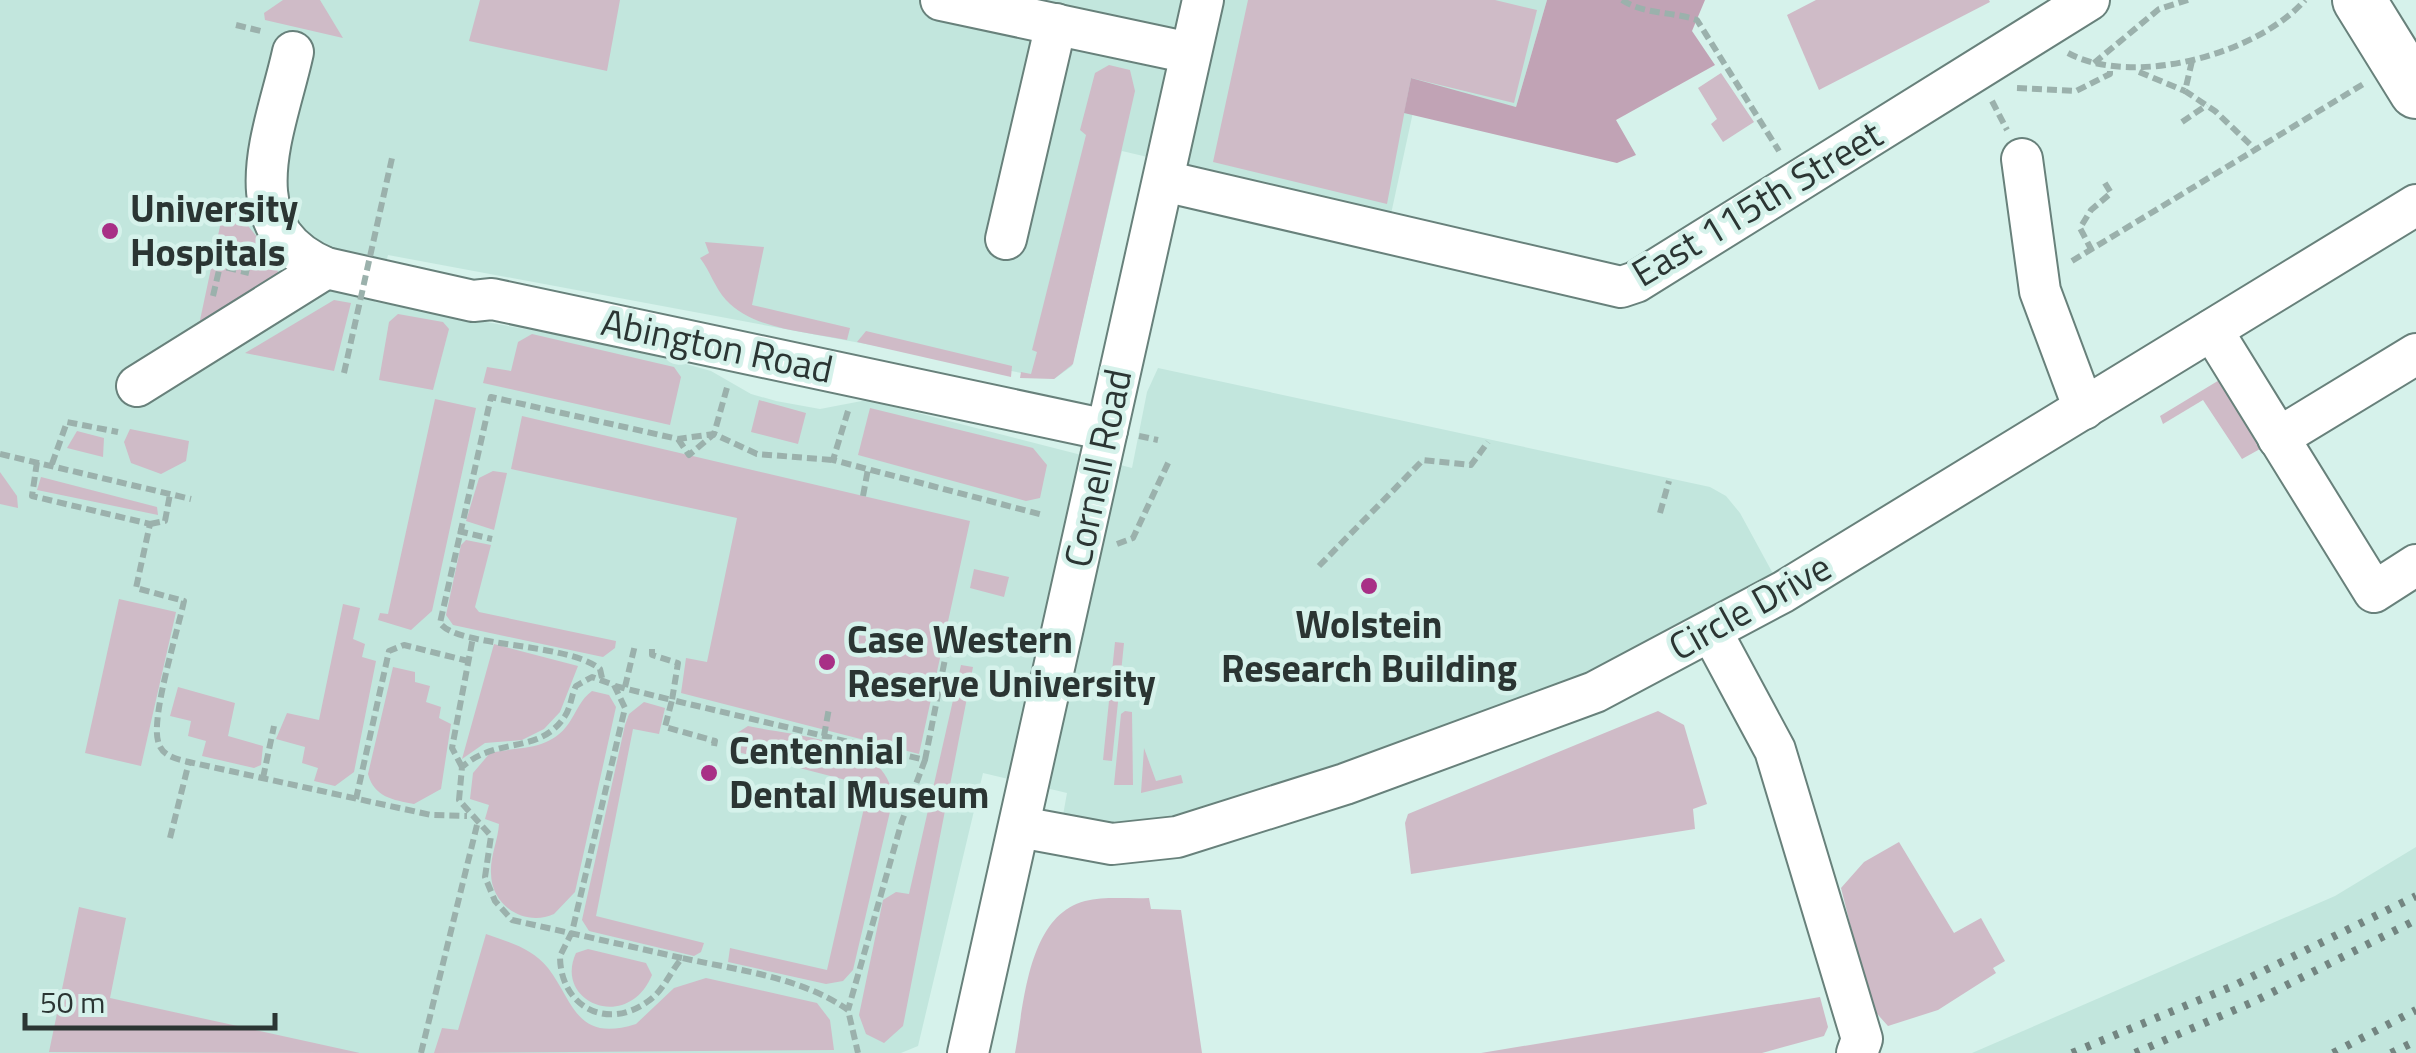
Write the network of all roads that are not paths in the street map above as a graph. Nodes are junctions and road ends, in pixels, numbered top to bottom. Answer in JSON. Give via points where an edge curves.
{"nodes":[{"id":1,"x":941,"y":0,"type":"edge"},
{"id":2,"x":1203,"y":0,"type":"edge"},
{"id":3,"x":2089,"y":0,"type":"edge"},
{"id":4,"x":2359,"y":0,"type":"edge"},
{"id":5,"x":1056,"y":24,"type":"junction"},
{"id":6,"x":293,"y":52,"type":"dead end"},
{"id":7,"x":1190,"y":53,"type":"junction"},
{"id":8,"x":2416,"y":92,"type":"edge"},
{"id":9,"x":2022,"y":159,"type":"dead end"},
{"id":10,"x":1164,"y":181,"type":"junction"},
{"id":11,"x":2416,"y":205,"type":"edge"},
{"id":12,"x":1006,"y":239,"type":"dead end"},
{"id":13,"x":326,"y":268,"type":"junction"},
{"id":14,"x":2212,"y":330,"type":"junction"},
{"id":15,"x":2416,"y":354,"type":"edge"},
{"id":16,"x":137,"y":386,"type":"dead end"},
{"id":17,"x":2084,"y":409,"type":"junction"},
{"id":18,"x":1107,"y":430,"type":"junction"},
{"id":19,"x":2278,"y":438,"type":"junction"},
{"id":20,"x":2416,"y":565,"type":"edge"},
{"id":21,"x":1711,"y":631,"type":"junction"},
{"id":22,"x":1020,"y":826,"type":"junction"},
{"id":23,"x":968,"y":1053,"type":"edge"},
{"id":24,"x":1857,"y":1053,"type":"edge"}],
"edges":[{"from":1,"to":5,"type":"street"},
{"from":2,"to":7,"type":"street","name":"Cornell Road"},
{"from":3,"to":10,"type":"street","name":"East 115th Street","via":[[1990,84],[1621,287]]},
{"from":4,"to":8,"type":"main road"},
{"from":5,"to":7,"type":"street"},
{"from":5,"to":12,"type":"street"},
{"from":6,"to":13,"type":"street","via":[[263,191],[272,224],[303,259]]},
{"from":7,"to":10,"type":"street","name":"Cornell Road"},
{"from":9,"to":17,"type":"street","via":[[2040,291]]},
{"from":10,"to":18,"type":"street","name":"Cornell Road"},
{"from":11,"to":14,"type":"street","name":"Circle Drive"},
{"from":13,"to":16,"type":"street"},
{"from":13,"to":18,"type":"street","name":"Abington Road"},
{"from":14,"to":17,"type":"street","name":"Circle Drive"},
{"from":14,"to":19,"type":"street"},
{"from":15,"to":19,"type":"street"},
{"from":17,"to":21,"type":"street","name":"Circle Drive"},
{"from":18,"to":22,"type":"street","name":"Cornell Road"},
{"from":19,"to":20,"type":"street","via":[[2374,592]]},
{"from":21,"to":22,"type":"street","name":"Circle Drive","via":[[1595,692],[1224,824],[1112,844]]},
{"from":21,"to":24,"type":"street","via":[[1775,750],[1862,1040]]},
{"from":22,"to":23,"type":"street","name":"Cornell Road"}]}
